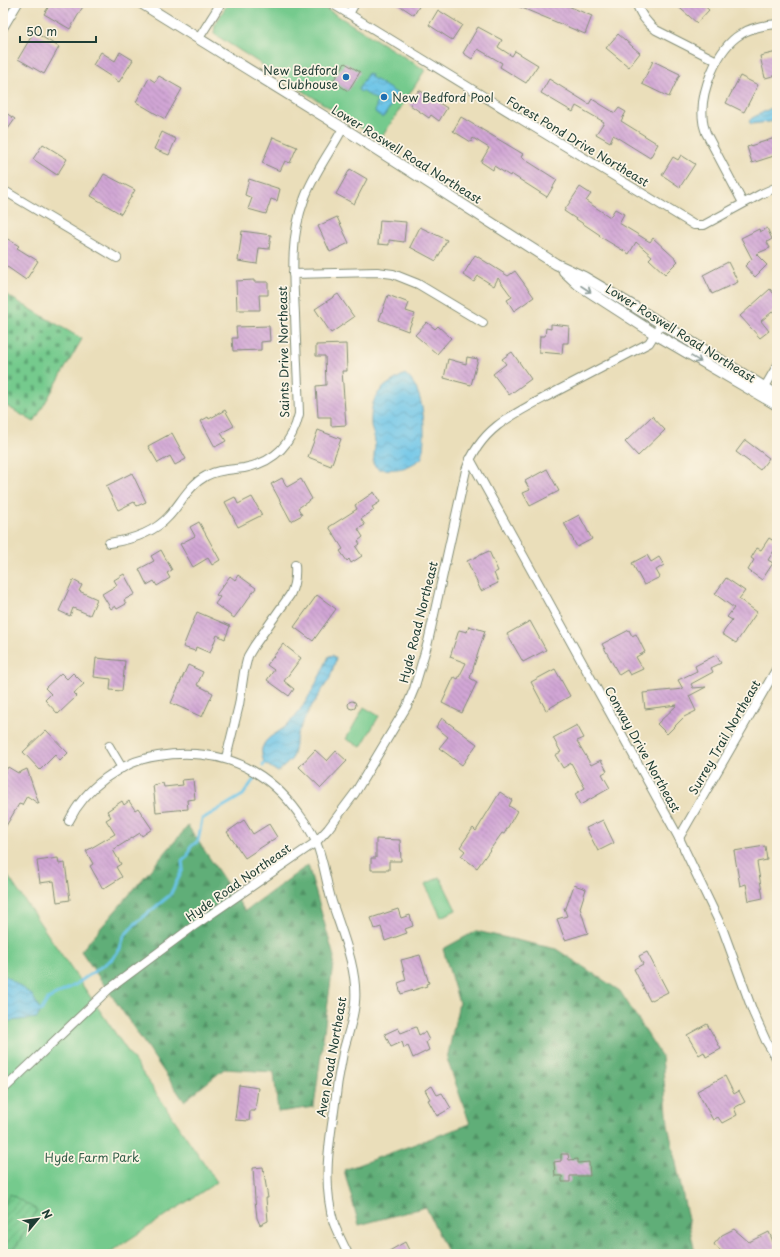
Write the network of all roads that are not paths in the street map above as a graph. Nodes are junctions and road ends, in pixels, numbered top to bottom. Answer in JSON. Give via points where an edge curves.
{"nodes":[{"id":1,"x":18,"y":3,"type":"edge"},
{"id":2,"x":141,"y":3,"type":"edge"},
{"id":3,"x":221,"y":3,"type":"edge"},
{"id":4,"x":331,"y":3,"type":"edge"},
{"id":5,"x":356,"y":3,"type":"edge"},
{"id":6,"x":636,"y":3,"type":"edge"},
{"id":7,"x":349,"y":14,"type":"junction"},
{"id":8,"x":777,"y":24,"type":"edge"},
{"id":9,"x":3,"y":28,"type":"edge"},
{"id":10,"x":199,"y":38,"type":"junction"},
{"id":11,"x":717,"y":62,"type":"junction"},
{"id":12,"x":343,"y":128,"type":"junction"},
{"id":13,"x":777,"y":187,"type":"edge"},
{"id":14,"x":3,"y":190,"type":"edge"},
{"id":15,"x":743,"y":203,"type":"junction"},
{"id":16,"x":117,"y":258,"type":"dead end"},
{"id":17,"x":556,"y":264,"type":"junction"},
{"id":18,"x":293,"y":274,"type":"junction"},
{"id":19,"x":483,"y":323,"type":"dead end"},
{"id":20,"x":661,"y":324,"type":"junction"},
{"id":21,"x":655,"y":334,"type":"junction"},
{"id":22,"x":777,"y":366,"type":"edge"},
{"id":23,"x":765,"y":387,"type":"junction"},
{"id":24,"x":777,"y":395,"type":"edge"},
{"id":25,"x":760,"y":396,"type":"junction"},
{"id":26,"x":777,"y":405,"type":"edge"},
{"id":27,"x":470,"y":459,"type":"junction"},
{"id":28,"x":109,"y":543,"type":"dead end"},
{"id":29,"x":295,"y":565,"type":"dead end"},
{"id":30,"x":777,"y":668,"type":"edge"},
{"id":31,"x":110,"y":746,"type":"dead end"},
{"id":32,"x":226,"y":758,"type":"junction"},
{"id":33,"x":122,"y":768,"type":"junction"},
{"id":34,"x":69,"y":821,"type":"dead end"},
{"id":35,"x":679,"y":838,"type":"junction"},
{"id":36,"x":316,"y":842,"type":"junction"},
{"id":37,"x":777,"y":1059,"type":"edge"},
{"id":38,"x":3,"y":1090,"type":"edge"},
{"id":39,"x":348,"y":1254,"type":"edge"}],
"edges":[{"from":1,"to":9,"type":"street"},
{"from":2,"to":10,"type":"street","name":"Lower Roswell Road Northeast"},
{"from":3,"to":10,"type":"street"},
{"from":4,"to":7,"type":"street","name":"Forest Pond Drive Northeast"},
{"from":5,"to":7,"type":"street"},
{"from":6,"to":11,"type":"street","via":[[643,18],[653,27]]},
{"from":7,"to":15,"type":"street","name":"Forest Pond Drive Northeast","via":[[694,225],[704,224]]},
{"from":8,"to":11,"type":"street","via":[[753,28],[742,34],[733,40]]},
{"from":10,"to":12,"type":"street","name":"Lower Roswell Road Northeast"},
{"from":11,"to":15,"type":"street","via":[[706,86],[703,121],[711,143]]},
{"from":12,"to":17,"type":"street","name":"Lower Roswell Road Northeast"},
{"from":12,"to":18,"type":"street","name":"Saints Drive Northeast","via":[[317,170],[304,200],[295,233]]},
{"from":13,"to":15,"type":"street","name":"Forest Pond Drive Northeast"},
{"from":14,"to":16,"type":"street"},
{"from":17,"to":20,"type":"street","name":"Lower Roswell Road Northeast","via":[[584,277]]},
{"from":17,"to":21,"type":"street","name":"Lower Roswell Road Northeast","one_way":true,"via":[[579,285]]},
{"from":18,"to":19,"type":"street","via":[[393,274],[418,284]]},
{"from":18,"to":28,"type":"street","name":"Saints Drive Northeast","via":[[299,414],[294,432],[283,448],[270,459],[244,468],[222,470],[205,476],[155,528],[124,541]]},
{"from":20,"to":21,"type":"street","name":"Hyde Road Northeast"},
{"from":20,"to":23,"type":"street","name":"Lower Roswell Road Northeast"},
{"from":21,"to":25,"type":"street","name":"Lower Roswell Road Northeast","one_way":true},
{"from":21,"to":27,"type":"street","name":"Hyde Road Northeast","via":[[649,343],[502,422],[484,438]]},
{"from":22,"to":23,"type":"street"},
{"from":23,"to":24,"type":"street","name":"Lower Roswell Road Northeast"},
{"from":23,"to":25,"type":"street"},
{"from":25,"to":26,"type":"street","name":"Lower Roswell Road Northeast"},
{"from":27,"to":35,"type":"street","name":"Conway Drive Northeast"},
{"from":27,"to":36,"type":"street","name":"Hyde Road Northeast","via":[[428,642],[414,689],[407,706],[355,793]]},
{"from":29,"to":32,"type":"street","via":[[296,576],[290,595],[248,656]]},
{"from":30,"to":35,"type":"street","name":"Surrey Trail Northeast"},
{"from":31,"to":33,"type":"street"},
{"from":32,"to":33,"type":"street","name":"Aven Road Northeast","via":[[173,753],[138,760]]},
{"from":32,"to":36,"type":"street","name":"Aven Road Northeast","via":[[260,775],[280,791],[303,820]]},
{"from":33,"to":34,"type":"street","name":"Aven Road Northeast","via":[[93,789],[81,801]]},
{"from":35,"to":37,"type":"street","name":"Conway Drive Northeast","via":[[723,930],[766,1041]]},
{"from":36,"to":38,"type":"street","name":"Hyde Road Northeast","via":[[191,928],[109,989]]},
{"from":36,"to":39,"type":"street","name":"Aven Road Northeast","via":[[348,948],[354,984],[355,1002],[338,1076],[326,1164],[332,1216]]}]}
